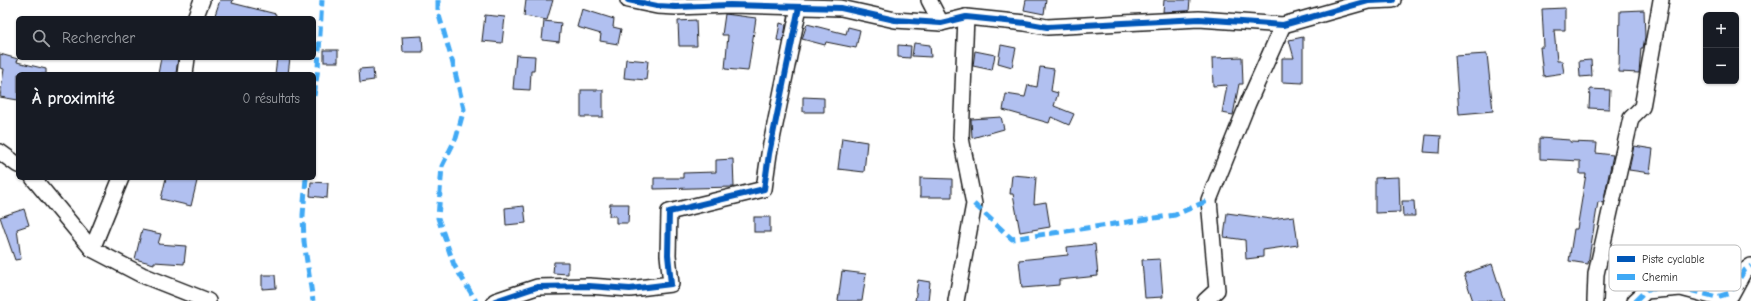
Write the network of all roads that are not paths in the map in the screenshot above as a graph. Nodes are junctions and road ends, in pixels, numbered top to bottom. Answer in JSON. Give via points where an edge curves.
{"nodes":[{"id":1,"x":202,"y":0,"type":"edge"},
{"id":2,"x":628,"y":0,"type":"edge"},
{"id":3,"x":929,"y":0,"type":"edge"},
{"id":4,"x":1393,"y":0,"type":"edge"},
{"id":5,"x":1661,"y":0,"type":"edge"},
{"id":6,"x":799,"y":7,"type":"junction"},
{"id":7,"x":196,"y":16,"type":"edge"},
{"id":8,"x":966,"y":17,"type":"junction"},
{"id":9,"x":941,"y":23,"type":"junction"},
{"id":10,"x":1283,"y":25,"type":"junction"},
{"id":11,"x":187,"y":60,"type":"edge"},
{"id":12,"x":185,"y":72,"type":"edge"},
{"id":13,"x":0,"y":152,"type":"edge"},
{"id":14,"x":16,"y":164,"type":"edge"},
{"id":15,"x":35,"y":180,"type":"edge"},
{"id":16,"x":120,"y":180,"type":"edge"},
{"id":17,"x":92,"y":249,"type":"junction"},
{"id":18,"x":1751,"y":266,"type":"edge"},
{"id":19,"x":1741,"y":277,"type":"edge"},
{"id":20,"x":1646,"y":291,"type":"edge"},
{"id":21,"x":1692,"y":291,"type":"edge"},
{"id":22,"x":1733,"y":291,"type":"edge"},
{"id":23,"x":208,"y":301,"type":"edge"},
{"id":24,"x":495,"y":301,"type":"edge"},
{"id":25,"x":956,"y":301,"type":"edge"},
{"id":26,"x":1205,"y":301,"type":"edge"},
{"id":27,"x":1595,"y":301,"type":"edge"},
{"id":28,"x":1635,"y":301,"type":"edge"}],
"edges":[{"from":1,"to":7,"type":"street"},
{"from":2,"to":6,"type":"street","via":[[676,7]]},
{"from":3,"to":9,"type":"street"},
{"from":4,"to":10,"type":"street","via":[[1368,1]]},
{"from":5,"to":27,"type":"street","via":[[1642,107],[1630,118],[1604,236],[1596,274]]},
{"from":6,"to":9,"type":"street","via":[[841,8],[895,20]]},
{"from":6,"to":24,"type":"street","via":[[764,188],[669,212],[668,255],[671,284],[630,289],[589,286],[537,288]]},
{"from":8,"to":9,"type":"street"},
{"from":8,"to":10,"type":"street","via":[[1047,27],[1199,19]]},
{"from":8,"to":25,"type":"street","via":[[962,138],[974,204]]},
{"from":10,"to":26,"type":"street","via":[[1248,102],[1209,200],[1218,290]]},
{"from":11,"to":12,"type":"street"},
{"from":13,"to":14,"type":"street"},
{"from":15,"to":17,"type":"street"},
{"from":16,"to":17,"type":"street"},
{"from":17,"to":23,"type":"street","via":[[142,275]]},
{"from":18,"to":19,"type":"street"},
{"from":20,"to":28,"type":"street"},
{"from":21,"to":22,"type":"street","via":[[1719,298],[1731,295]]}]}
